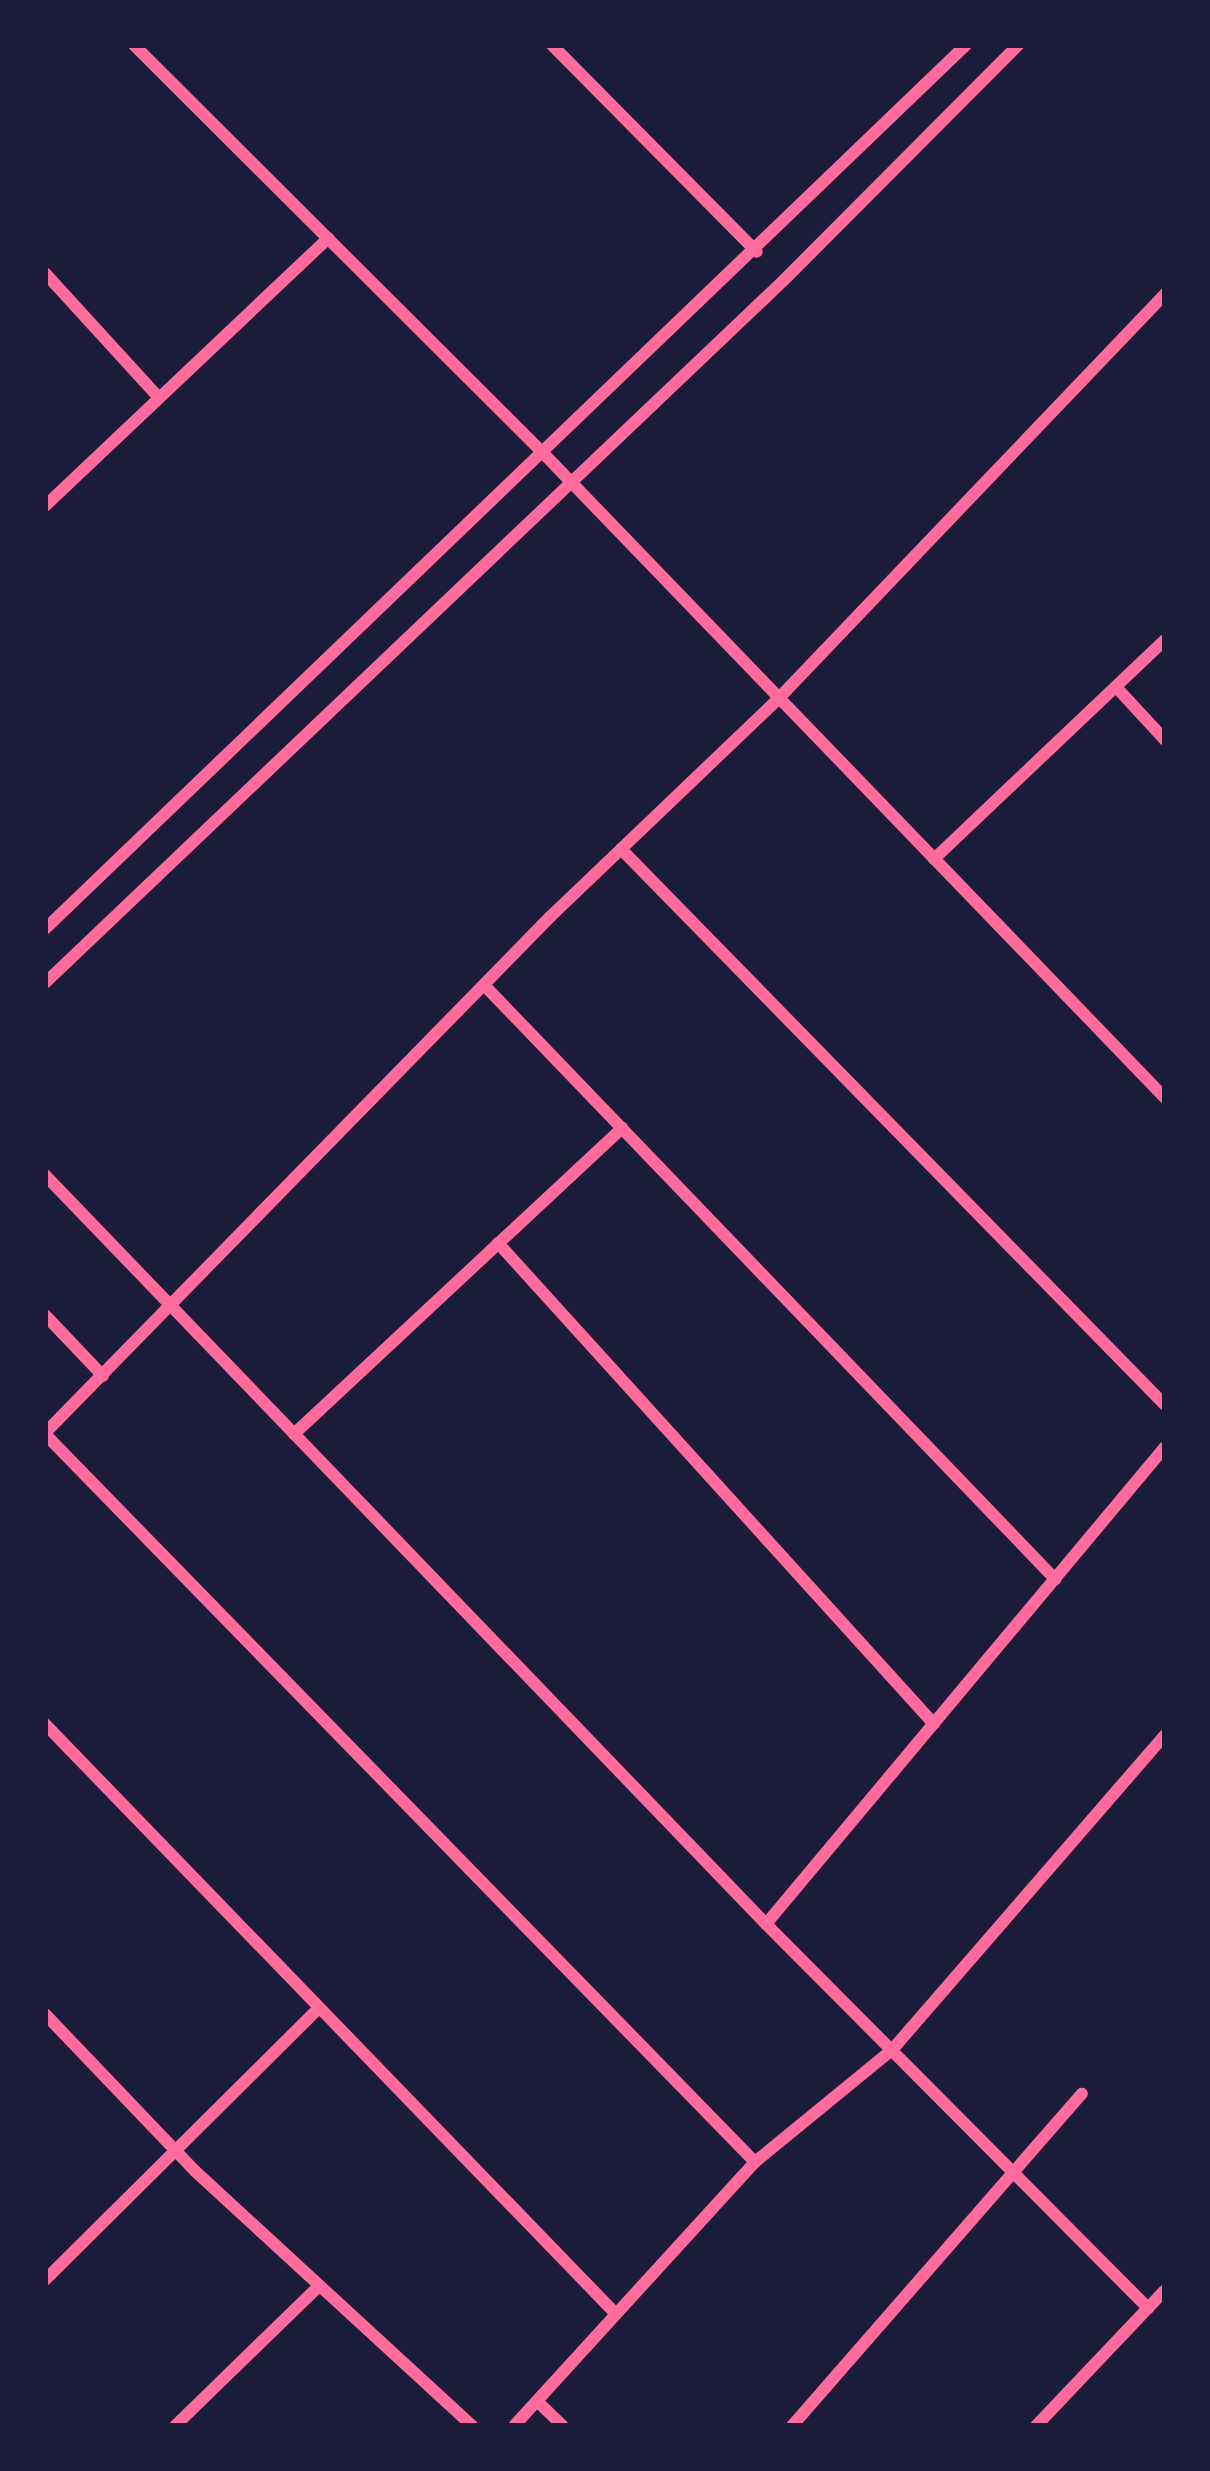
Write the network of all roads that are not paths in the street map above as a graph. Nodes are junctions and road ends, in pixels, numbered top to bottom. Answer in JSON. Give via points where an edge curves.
{"nodes":[{"id":1,"x":134,"y":45,"type":"edge"},
{"id":2,"x":552,"y":45,"type":"edge"},
{"id":3,"x":967,"y":45,"type":"edge"},
{"id":4,"x":1018,"y":45,"type":"edge"},
{"id":5,"x":328,"y":238,"type":"junction"},
{"id":6,"x":757,"y":252,"type":"junction"},
{"id":7,"x":45,"y":273,"type":"edge"},
{"id":8,"x":1165,"y":294,"type":"edge"},
{"id":9,"x":159,"y":398,"type":"junction"},
{"id":10,"x":545,"y":455,"type":"junction"},
{"id":11,"x":570,"y":481,"type":"junction"},
{"id":12,"x":45,"y":506,"type":"edge"},
{"id":13,"x":1165,"y":640,"type":"edge"},
{"id":14,"x":1117,"y":688,"type":"junction"},
{"id":15,"x":778,"y":698,"type":"junction"},
{"id":16,"x":1165,"y":740,"type":"edge"},
{"id":17,"x":622,"y":849,"type":"junction"},
{"id":18,"x":934,"y":859,"type":"junction"},
{"id":19,"x":45,"y":929,"type":"edge"},
{"id":20,"x":45,"y":983,"type":"edge"},
{"id":21,"x":485,"y":986,"type":"junction"},
{"id":22,"x":1165,"y":1098,"type":"edge"},
{"id":23,"x":622,"y":1128,"type":"junction"},
{"id":24,"x":45,"y":1175,"type":"edge"},
{"id":25,"x":498,"y":1244,"type":"junction"},
{"id":26,"x":171,"y":1307,"type":"junction"},
{"id":27,"x":45,"y":1315,"type":"edge"},
{"id":28,"x":103,"y":1376,"type":"junction"},
{"id":29,"x":1165,"y":1406,"type":"edge"},
{"id":30,"x":45,"y":1433,"type":"edge"},
{"id":31,"x":294,"y":1434,"type":"junction"},
{"id":32,"x":1165,"y":1447,"type":"edge"},
{"id":33,"x":1055,"y":1579,"type":"junction"},
{"id":34,"x":45,"y":1724,"type":"edge"},
{"id":35,"x":934,"y":1724,"type":"junction"},
{"id":36,"x":1165,"y":1735,"type":"edge"},
{"id":37,"x":766,"y":1924,"type":"junction"},
{"id":38,"x":319,"y":2008,"type":"junction"},
{"id":39,"x":45,"y":2014,"type":"edge"},
{"id":40,"x":892,"y":2050,"type":"junction"},
{"id":41,"x":1082,"y":2094,"type":"dead end"},
{"id":42,"x":175,"y":2150,"type":"junction"},
{"id":43,"x":755,"y":2162,"type":"junction"},
{"id":44,"x":1013,"y":2173,"type":"junction"},
{"id":45,"x":45,"y":2280,"type":"edge"},
{"id":46,"x":320,"y":2286,"type":"junction"},
{"id":47,"x":1165,"y":2290,"type":"edge"},
{"id":48,"x":1148,"y":2308,"type":"junction"},
{"id":49,"x":616,"y":2314,"type":"junction"},
{"id":50,"x":537,"y":2401,"type":"junction"},
{"id":51,"x":175,"y":2426,"type":"edge"},
{"id":52,"x":472,"y":2426,"type":"edge"},
{"id":53,"x":514,"y":2426,"type":"edge"},
{"id":54,"x":563,"y":2426,"type":"edge"},
{"id":55,"x":792,"y":2426,"type":"edge"},
{"id":56,"x":1036,"y":2426,"type":"edge"}],
"edges":[{"from":1,"to":5,"type":"street"},
{"from":2,"to":6,"type":"street"},
{"from":3,"to":6,"type":"street"},
{"from":4,"to":11,"type":"street"},
{"from":5,"to":9,"type":"street"},
{"from":5,"to":10,"type":"street"},
{"from":6,"to":10,"type":"street"},
{"from":7,"to":9,"type":"street"},
{"from":8,"to":15,"type":"street"},
{"from":9,"to":12,"type":"street"},
{"from":10,"to":11,"type":"street"},
{"from":10,"to":19,"type":"street"},
{"from":11,"to":15,"type":"street"},
{"from":11,"to":20,"type":"street"},
{"from":13,"to":14,"type":"street"},
{"from":14,"to":16,"type":"street"},
{"from":14,"to":18,"type":"street"},
{"from":15,"to":17,"type":"street"},
{"from":15,"to":18,"type":"street"},
{"from":17,"to":21,"type":"street"},
{"from":17,"to":29,"type":"street"},
{"from":18,"to":22,"type":"street"},
{"from":21,"to":23,"type":"street"},
{"from":21,"to":26,"type":"street"},
{"from":23,"to":25,"type":"street"},
{"from":23,"to":33,"type":"street"},
{"from":24,"to":26,"type":"street"},
{"from":25,"to":31,"type":"street"},
{"from":25,"to":35,"type":"street"},
{"from":26,"to":28,"type":"street"},
{"from":26,"to":31,"type":"street"},
{"from":27,"to":28,"type":"street"},
{"from":28,"to":30,"type":"street"},
{"from":30,"to":43,"type":"street"},
{"from":31,"to":37,"type":"street"},
{"from":32,"to":33,"type":"street"},
{"from":33,"to":35,"type":"street"},
{"from":34,"to":38,"type":"street"},
{"from":35,"to":37,"type":"street"},
{"from":36,"to":40,"type":"street"},
{"from":37,"to":40,"type":"street"},
{"from":38,"to":42,"type":"street"},
{"from":38,"to":49,"type":"street"},
{"from":39,"to":42,"type":"street"},
{"from":40,"to":43,"type":"street"},
{"from":40,"to":44,"type":"street"},
{"from":41,"to":44,"type":"street"},
{"from":42,"to":45,"type":"street"},
{"from":42,"to":46,"type":"street"},
{"from":43,"to":49,"type":"street"},
{"from":44,"to":48,"type":"street"},
{"from":44,"to":55,"type":"street"},
{"from":46,"to":51,"type":"street"},
{"from":46,"to":52,"type":"street"},
{"from":47,"to":48,"type":"street"},
{"from":48,"to":56,"type":"street"},
{"from":49,"to":50,"type":"street"},
{"from":50,"to":53,"type":"street"},
{"from":50,"to":54,"type":"street"}]}
